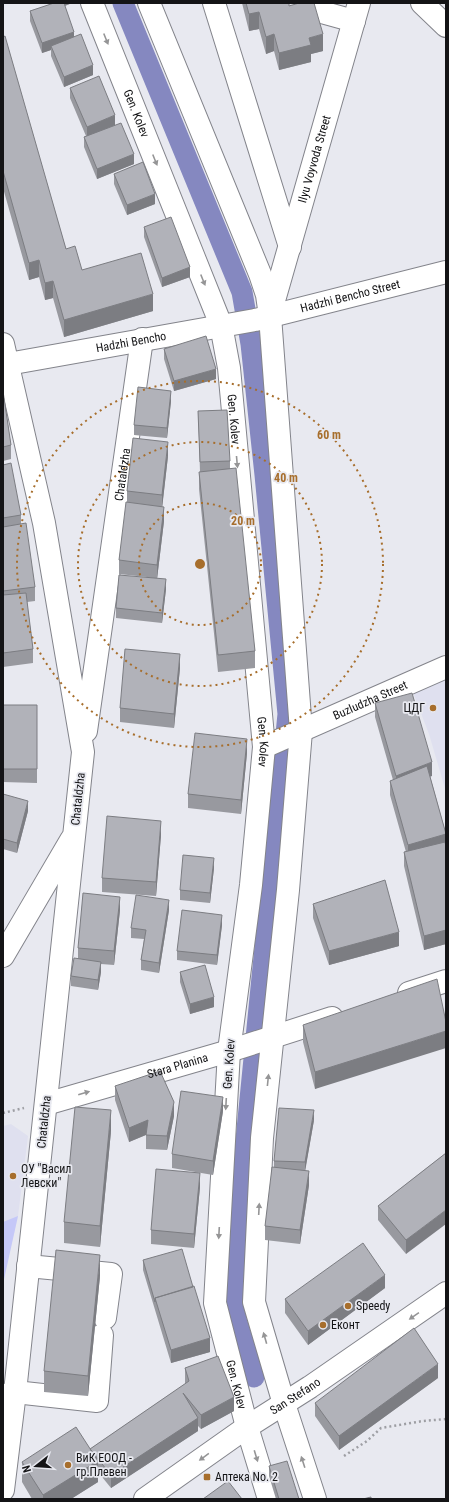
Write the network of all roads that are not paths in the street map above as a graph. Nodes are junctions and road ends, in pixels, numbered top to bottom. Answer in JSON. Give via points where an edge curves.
{"nodes":[{"id":1,"x":92,"y":3,"type":"edge"},
{"id":2,"x":148,"y":3,"type":"edge"},
{"id":3,"x":214,"y":3,"type":"edge"},
{"id":4,"x":306,"y":3,"type":"edge"},
{"id":5,"x":422,"y":3,"type":"edge"},
{"id":6,"x":356,"y":12,"type":"edge"},
{"id":7,"x":446,"y":26,"type":"edge"},
{"id":8,"x":290,"y":247,"type":"junction"},
{"id":9,"x":446,"y":272,"type":"edge"},
{"id":10,"x":246,"y":321,"type":"junction"},
{"id":11,"x":142,"y":339,"type":"junction"},
{"id":12,"x":5,"y":354,"type":"edge"},
{"id":13,"x":446,"y":667,"type":"edge"},
{"id":14,"x":298,"y":732,"type":"junction"},
{"id":15,"x":268,"y":745,"type":"junction"},
{"id":16,"x":83,"y":752,"type":"junction"},
{"id":17,"x":75,"y":834,"type":"junction"},
{"id":18,"x":3,"y":956,"type":"edge"},
{"id":19,"x":446,"y":981,"type":"edge"},
{"id":20,"x":393,"y":998,"type":"edge"},
{"id":21,"x":348,"y":1012,"type":"edge"},
{"id":22,"x":270,"y":1037,"type":"junction"},
{"id":23,"x":235,"y":1049,"type":"junction"},
{"id":24,"x":46,"y":1104,"type":"junction"},
{"id":25,"x":28,"y":1266,"type":"junction"},
{"id":26,"x":446,"y":1293,"type":"edge"},
{"id":27,"x":9,"y":1394,"type":"edge"},
{"id":28,"x":284,"y":1404,"type":"junction"},
{"id":29,"x":247,"y":1427,"type":"junction"},
{"id":30,"x":3,"y":1490,"type":"edge"},
{"id":31,"x":146,"y":1499,"type":"edge"},
{"id":32,"x":269,"y":1499,"type":"edge"},
{"id":33,"x":315,"y":1499,"type":"edge"}],
"edges":[{"from":1,"to":10,"type":"street","name":"Gen. Kolev","one_way":true},
{"from":2,"to":10,"type":"street","name":"Gen. Kolev","via":[[267,295]]},
{"from":3,"to":8,"type":"street"},
{"from":4,"to":6,"type":"street","via":[[325,13]]},
{"from":5,"to":7,"type":"street"},
{"from":6,"to":8,"type":"street","name":"Ilyu Voyvoda Street"},
{"from":8,"to":10,"type":"street","name":"Ilyu Voyvoda Street"},
{"from":9,"to":10,"type":"street","name":"Hadzhi Bencho Street"},
{"from":10,"to":11,"type":"street","name":"Hadzhi Bencho"},
{"from":10,"to":14,"type":"street","name":"Gen. Kolev"},
{"from":10,"to":15,"type":"street","name":"Gen. Kolev","one_way":true,"via":[[229,376]]},
{"from":11,"to":12,"type":"street","name":"Hadzhi Bencho"},
{"from":11,"to":16,"type":"street","name":"Chataldzha"},
{"from":12,"to":16,"type":"street","name":"Chataldzha","via":[[44,523]]},
{"from":13,"to":14,"type":"street","name":"Buzludzha Street"},
{"from":14,"to":15,"type":"street","name":"Buzludzha Street"},
{"from":14,"to":22,"type":"street","name":"Gen. Kolev","via":[[288,890]]},
{"from":15,"to":23,"type":"street","name":"Gen. Kolev"},
{"from":16,"to":17,"type":"street","name":"Chataldzha"},
{"from":17,"to":18,"type":"street"},
{"from":17,"to":24,"type":"street","name":"Chataldzha"},
{"from":19,"to":20,"type":"street"},
{"from":21,"to":22,"type":"street","name":"Stara Planina"},
{"from":22,"to":23,"type":"street","name":"Stara Planina"},
{"from":28,"to":22,"type":"street","name":"Gen. Kolev","one_way":true,"via":[[254,1302]]},
{"from":24,"to":23,"type":"street","name":"Stara Planina","one_way":true},
{"from":23,"to":29,"type":"street","name":"Gen. Kolev","one_way":true,"via":[[215,1303]]},
{"from":24,"to":25,"type":"street","name":"Chataldzha"},
{"from":25,"to":27,"type":"street","name":"Chataldzha"},
{"from":25,"to":27,"type":"street","via":[[111,1274],[103,1327],[97,1401]]},
{"from":26,"to":28,"type":"street","name":"San Stefano","one_way":true},
{"from":27,"to":30,"type":"street","name":"Chataldzha"},
{"from":28,"to":29,"type":"street","name":"San Stefano"},
{"from":33,"to":28,"type":"street","name":"Gen. Kolev","one_way":true},
{"from":29,"to":31,"type":"street","name":"San Stefano","one_way":true},
{"from":29,"to":32,"type":"street","name":"Gen. Kolev","one_way":true}]}
